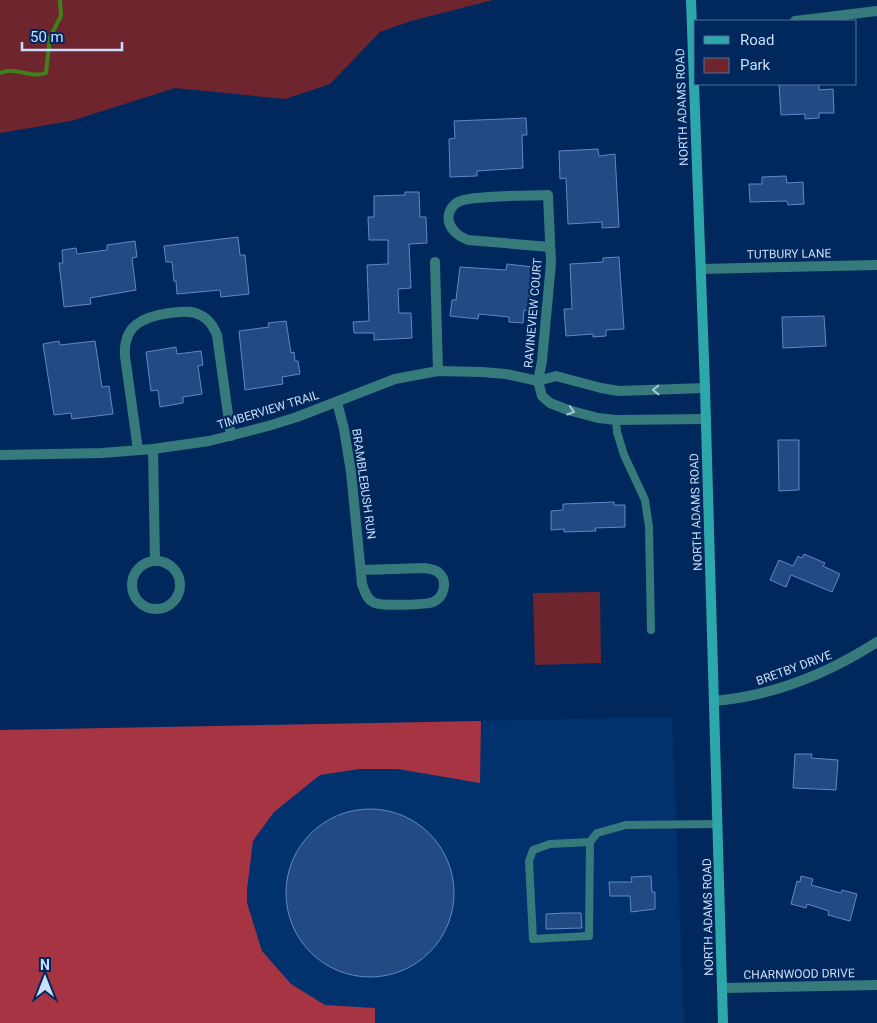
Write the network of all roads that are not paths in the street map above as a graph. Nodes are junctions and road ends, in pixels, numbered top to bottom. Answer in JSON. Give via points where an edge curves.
{"nodes":[{"id":1,"x":691,"y":0,"type":"edge"},
{"id":2,"x":877,"y":11,"type":"edge"},
{"id":3,"x":803,"y":20,"type":"edge"},
{"id":4,"x":694,"y":29,"type":"edge"},
{"id":5,"x":696,"y":85,"type":"edge"},
{"id":6,"x":550,"y":247,"type":"junction"},
{"id":7,"x":435,"y":262,"type":"dead end"},
{"id":8,"x":877,"y":266,"type":"edge"},
{"id":9,"x":701,"y":268,"type":"junction"},
{"id":10,"x":438,"y":371,"type":"junction"},
{"id":11,"x":538,"y":381,"type":"junction"},
{"id":12,"x":705,"y":388,"type":"junction"},
{"id":13,"x":337,"y":402,"type":"junction"},
{"id":14,"x":706,"y":419,"type":"junction"},
{"id":15,"x":616,"y":420,"type":"junction"},
{"id":16,"x":231,"y":436,"type":"junction"},
{"id":17,"x":153,"y":449,"type":"junction"},
{"id":18,"x":138,"y":450,"type":"junction"},
{"id":19,"x":0,"y":455,"type":"edge"},
{"id":20,"x":155,"y":561,"type":"junction"},
{"id":21,"x":362,"y":570,"type":"junction"},
{"id":22,"x":651,"y":630,"type":"dead end"},
{"id":23,"x":877,"y":642,"type":"edge"},
{"id":24,"x":714,"y":701,"type":"junction"},
{"id":25,"x":718,"y":824,"type":"junction"},
{"id":26,"x":590,"y":842,"type":"junction"},
{"id":27,"x":877,"y":985,"type":"edge"},
{"id":28,"x":722,"y":988,"type":"junction"},
{"id":29,"x":723,"y":1023,"type":"edge"}],
"edges":[{"from":1,"to":4,"type":"street","name":"NORTH ADAMS ROAD"},
{"from":2,"to":3,"type":"street"},
{"from":5,"to":9,"type":"street","name":"NORTH ADAMS ROAD"},
{"from":6,"to":6,"type":"street","name":"RAVINEVIEW COURT","via":[[548,196],[469,198],[455,204],[449,213],[455,233],[468,240]]},
{"from":6,"to":11,"type":"street","name":"RAVINEVIEW COURT"},
{"from":7,"to":10,"type":"street"},
{"from":8,"to":9,"type":"street","name":"TUTBURY LANE"},
{"from":9,"to":12,"type":"street","name":"NORTH ADAMS ROAD"},
{"from":10,"to":11,"type":"street","name":"TIMBERVIEW TRAIL","via":[[506,374]]},
{"from":10,"to":13,"type":"street","name":"TIMBERVIEW TRAIL","via":[[395,379]]},
{"from":12,"to":11,"type":"street","name":"TIMBERVIEW TRAIL","one_way":true,"via":[[619,391],[556,376]]},
{"from":11,"to":15,"type":"street","one_way":true,"via":[[542,396],[550,404]]},
{"from":12,"to":14,"type":"street","name":"NORTH ADAMS ROAD"},
{"from":13,"to":16,"type":"street","name":"TIMBERVIEW TRAIL"},
{"from":13,"to":21,"type":"street","name":"BRAMBLEBUSH RUN","via":[[351,472]]},
{"from":14,"to":15,"type":"street"},
{"from":14,"to":24,"type":"street","name":"NORTH ADAMS ROAD"},
{"from":15,"to":22,"type":"lane","via":[[624,455],[645,500],[649,527]]},
{"from":16,"to":17,"type":"street","name":"TIMBERVIEW TRAIL"},
{"from":16,"to":18,"type":"street","via":[[213,326],[199,314],[164,314],[135,324],[125,340]]},
{"from":17,"to":18,"type":"street","name":"TIMBERVIEW TRAIL"},
{"from":17,"to":20,"type":"street"},
{"from":18,"to":19,"type":"street","name":"TIMBERVIEW TRAIL"},
{"from":20,"to":20,"type":"street","via":[[136,571],[132,586],[142,606],[157,610],[173,604],[178,597],[180,580],[172,566]]},
{"from":21,"to":21,"type":"street","name":"BRAMBLEBUSH RUN","via":[[365,592],[375,604],[433,602],[444,592],[442,578],[432,569]]},
{"from":23,"to":24,"type":"street","name":"BRETBY DRIVE","via":[[838,666],[791,685],[762,694]]},
{"from":24,"to":25,"type":"street","name":"NORTH ADAMS ROAD"},
{"from":25,"to":26,"type":"lane","via":[[626,825],[597,833]]},
{"from":25,"to":28,"type":"street","name":"NORTH ADAMS ROAD"},
{"from":26,"to":26,"type":"lane","via":[[589,936],[533,938],[529,861],[533,850],[550,844]]},
{"from":27,"to":28,"type":"street","name":"CHARNWOOD DRIVE"},
{"from":28,"to":29,"type":"street","name":"NORTH ADAMS ROAD"}]}
